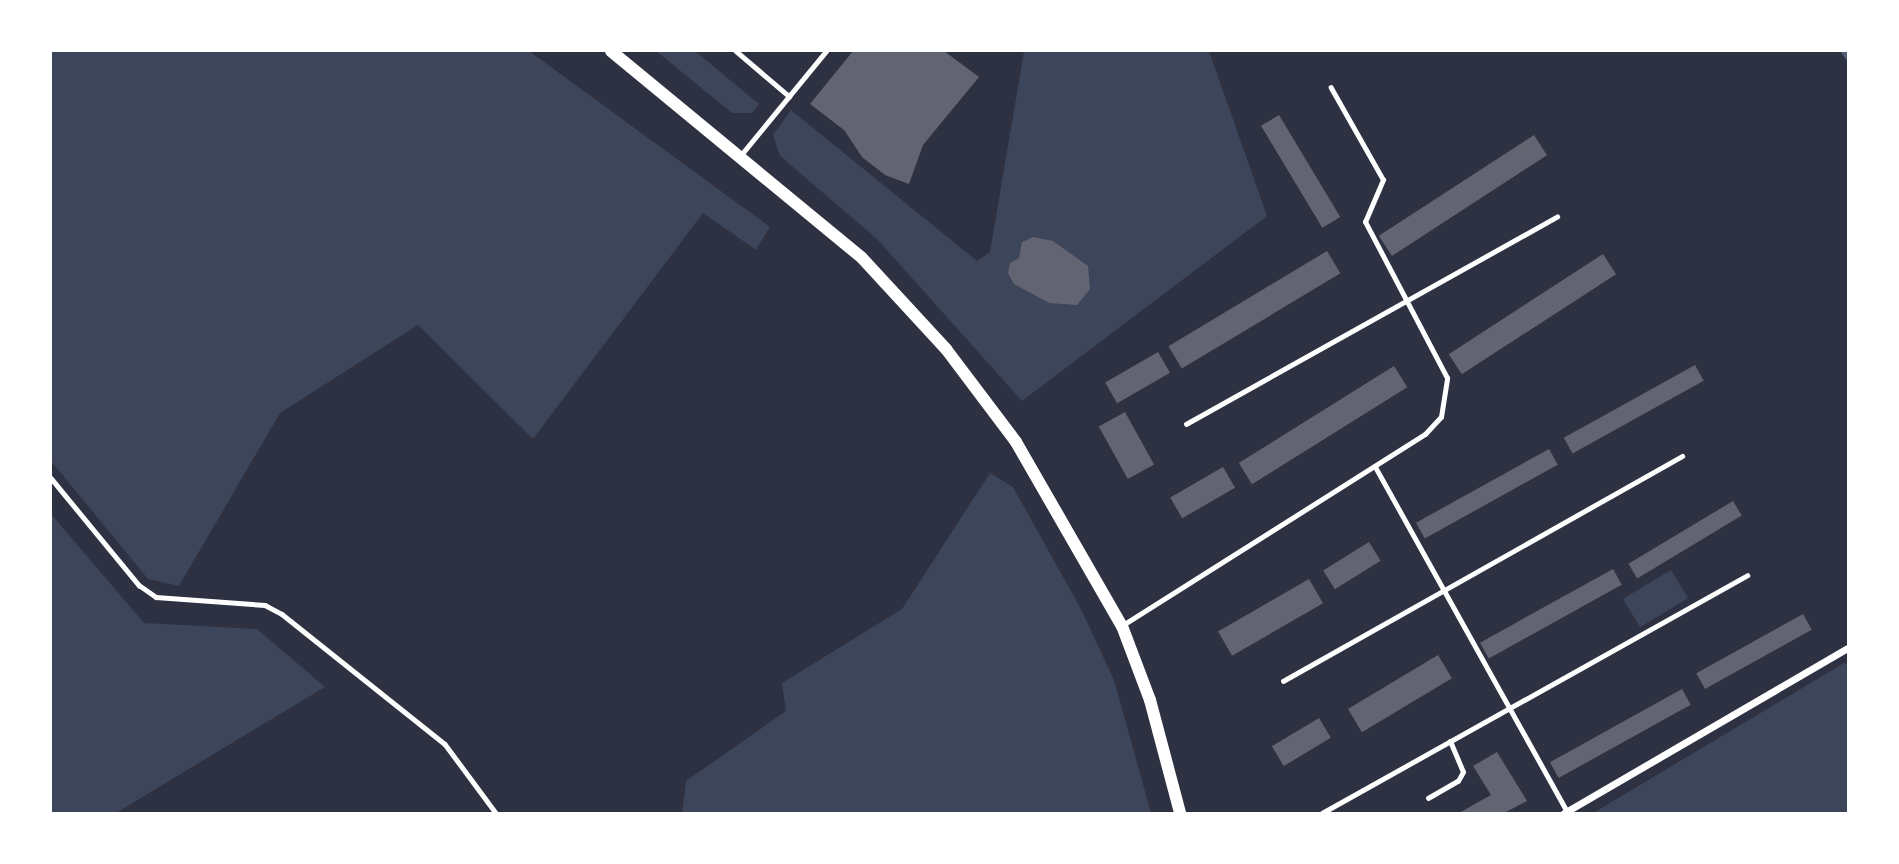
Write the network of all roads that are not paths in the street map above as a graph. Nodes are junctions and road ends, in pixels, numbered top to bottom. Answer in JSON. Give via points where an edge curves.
{"nodes":[{"id":1,"x":611,"y":51,"type":"edge"},
{"id":2,"x":736,"y":51,"type":"edge"},
{"id":3,"x":826,"y":51,"type":"edge"},
{"id":4,"x":1331,"y":88,"type":"dead end"},
{"id":5,"x":789,"y":96,"type":"junction"},
{"id":6,"x":740,"y":155,"type":"junction"},
{"id":7,"x":1557,"y":217,"type":"dead end"},
{"id":8,"x":1406,"y":301,"type":"junction"},
{"id":9,"x":1186,"y":424,"type":"dead end"},
{"id":10,"x":1682,"y":456,"type":"dead end"},
{"id":11,"x":1376,"y":466,"type":"junction"},
{"id":12,"x":51,"y":478,"type":"edge"},
{"id":13,"x":1746,"y":575,"type":"dead end"},
{"id":14,"x":1444,"y":590,"type":"junction"},
{"id":15,"x":1122,"y":626,"type":"junction"},
{"id":16,"x":1848,"y":648,"type":"edge"},
{"id":17,"x":1283,"y":681,"type":"dead end"},
{"id":18,"x":1510,"y":708,"type":"junction"},
{"id":19,"x":1450,"y":741,"type":"junction"},
{"id":20,"x":1428,"y":799,"type":"dead end"},
{"id":21,"x":1565,"y":812,"type":"edge"},
{"id":22,"x":496,"y":813,"type":"edge"},
{"id":23,"x":1180,"y":813,"type":"edge"},
{"id":24,"x":1322,"y":813,"type":"edge"}],
"edges":[{"from":1,"to":6,"type":"main road"},
{"from":2,"to":5,"type":"lane"},
{"from":3,"to":5,"type":"lane"},
{"from":4,"to":8,"type":"lane","via":[[1383,180],[1364,222]]},
{"from":5,"to":6,"type":"lane"},
{"from":6,"to":15,"type":"main road","via":[[862,258],[946,349],[1016,442]]},
{"from":7,"to":8,"type":"lane"},
{"from":8,"to":9,"type":"lane"},
{"from":8,"to":11,"type":"lane","via":[[1437,353],[1447,391],[1441,418]]},
{"from":10,"to":14,"type":"lane"},
{"from":11,"to":14,"type":"lane"},
{"from":11,"to":15,"type":"lane"},
{"from":12,"to":22,"type":"lane","via":[[139,585],[156,597],[265,606],[282,614],[445,744]]},
{"from":13,"to":18,"type":"lane"},
{"from":14,"to":17,"type":"lane"},
{"from":14,"to":18,"type":"lane"},
{"from":15,"to":23,"type":"main road","via":[[1150,700]]},
{"from":16,"to":21,"type":"street"},
{"from":18,"to":19,"type":"lane"},
{"from":18,"to":21,"type":"lane"},
{"from":19,"to":20,"type":"lane","via":[[1463,772],[1458,781]]},
{"from":19,"to":24,"type":"lane"}]}
